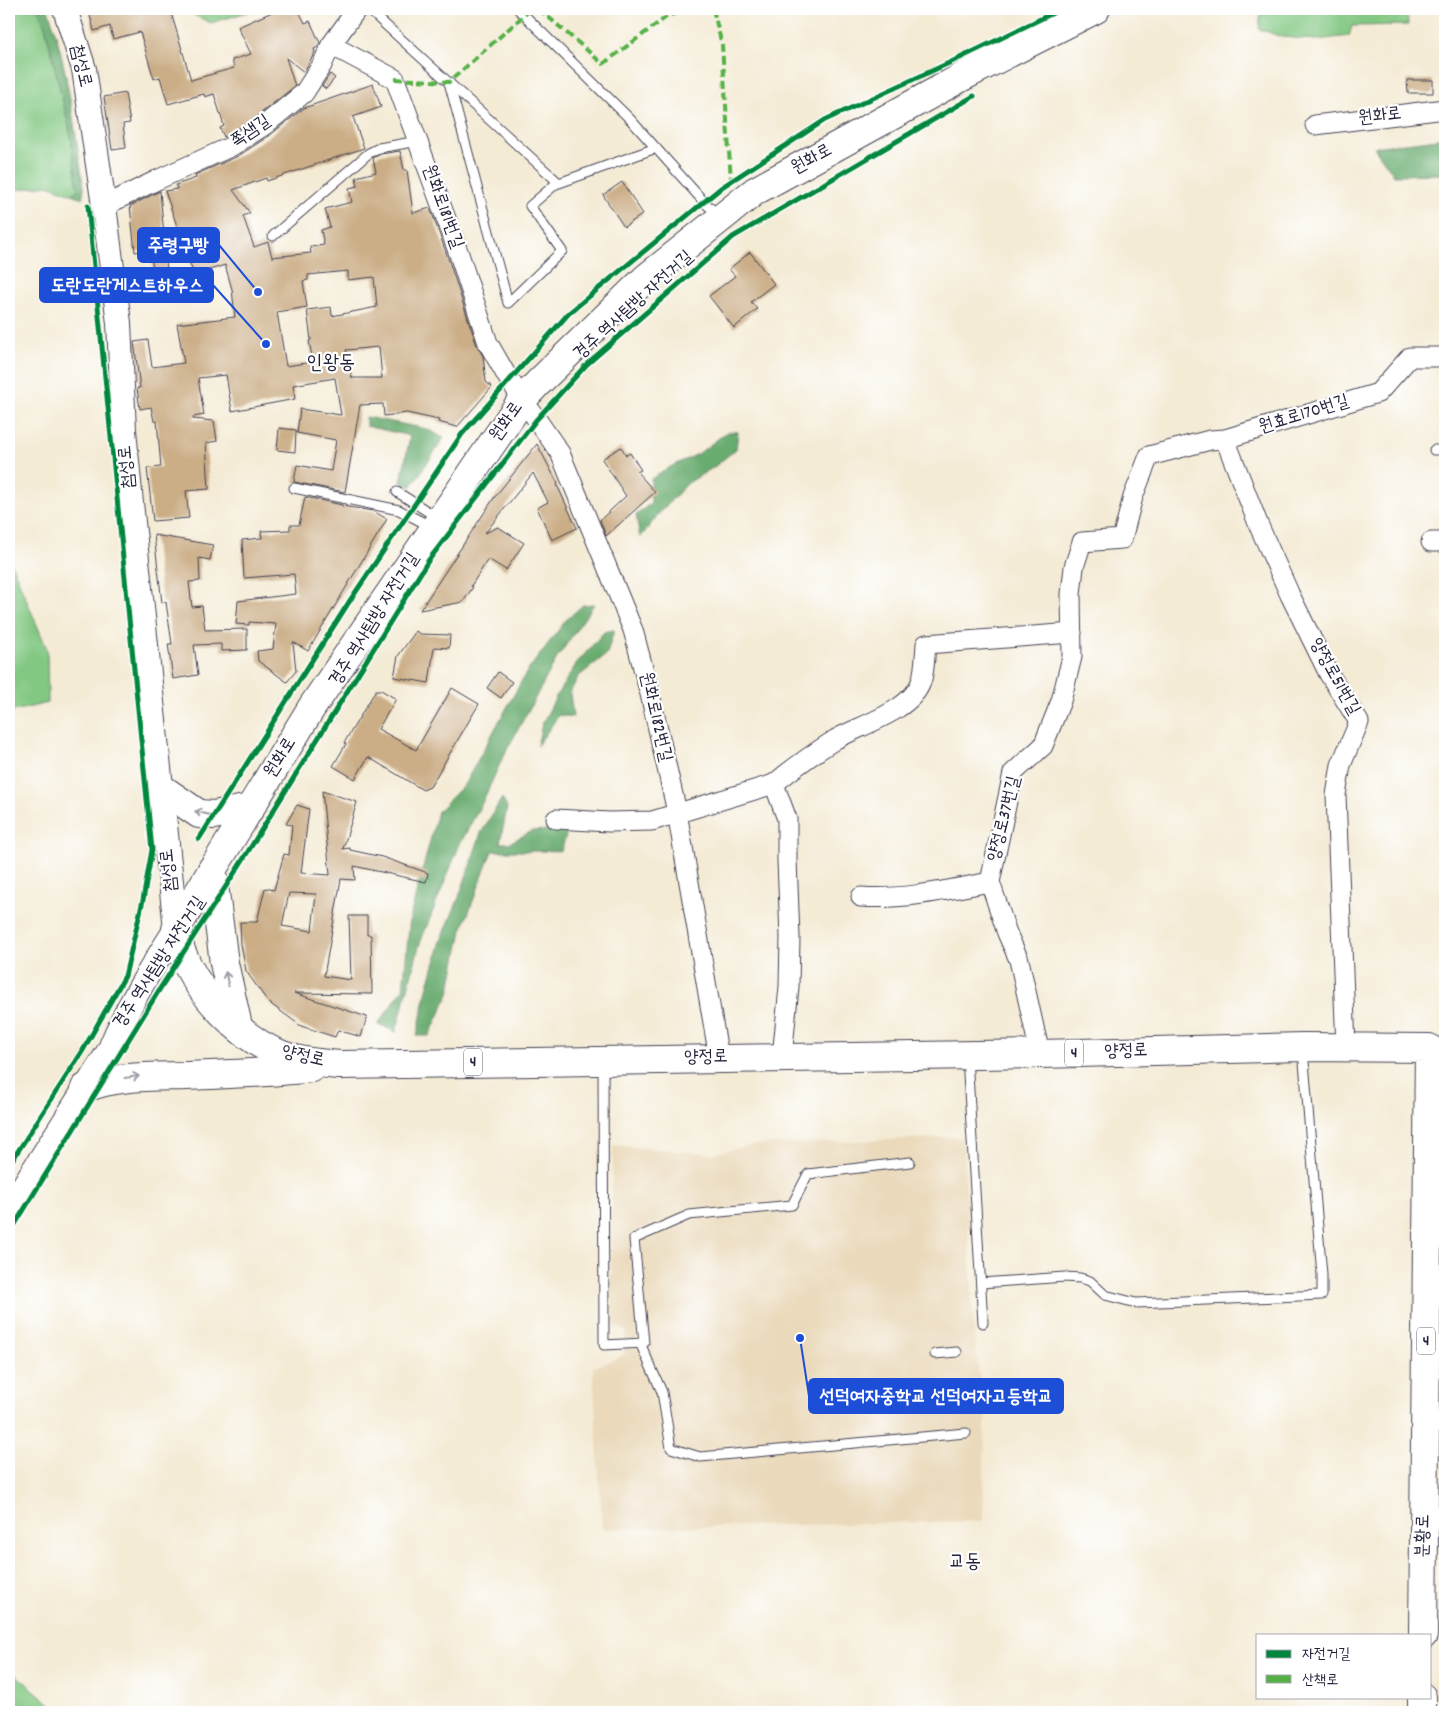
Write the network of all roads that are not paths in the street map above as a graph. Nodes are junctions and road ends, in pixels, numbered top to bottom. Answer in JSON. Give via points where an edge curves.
{"nodes":[{"id":1,"x":65,"y":9,"type":"edge"},
{"id":2,"x":357,"y":9,"type":"edge"},
{"id":3,"x":368,"y":9,"type":"edge"},
{"id":4,"x":518,"y":9,"type":"edge"},
{"id":5,"x":1096,"y":9,"type":"edge"},
{"id":6,"x":331,"y":45,"type":"junction"},
{"id":7,"x":449,"y":82,"type":"junction"},
{"id":8,"x":1445,"y":109,"type":"edge"},
{"id":9,"x":1315,"y":125,"type":"dead end"},
{"id":10,"x":418,"y":141,"type":"junction"},
{"id":11,"x":656,"y":148,"type":"junction"},
{"id":12,"x":558,"y":182,"type":"junction"},
{"id":13,"x":104,"y":206,"type":"junction"},
{"id":14,"x":721,"y":218,"type":"junction"},
{"id":15,"x":273,"y":236,"type":"dead end"},
{"id":16,"x":1445,"y":357,"type":"edge"},
{"id":17,"x":522,"y":400,"type":"junction"},
{"id":18,"x":1225,"y":439,"type":"junction"},
{"id":19,"x":1434,"y":450,"type":"dead end"},
{"id":20,"x":1445,"y":450,"type":"edge"},
{"id":21,"x":1149,"y":456,"type":"joint"},
{"id":22,"x":294,"y":488,"type":"dead end"},
{"id":23,"x":398,"y":492,"type":"dead end"},
{"id":24,"x":437,"y":524,"type":"junction"},
{"id":25,"x":1072,"y":632,"type":"junction"},
{"id":26,"x":774,"y":784,"type":"junction"},
{"id":27,"x":161,"y":788,"type":"junction"},
{"id":28,"x":250,"y":808,"type":"junction"},
{"id":29,"x":677,"y":812,"type":"junction"},
{"id":30,"x":556,"y":819,"type":"dead end"},
{"id":31,"x":212,"y":869,"type":"junction"},
{"id":32,"x":990,"y":882,"type":"junction"},
{"id":33,"x":861,"y":897,"type":"dead end"},
{"id":34,"x":176,"y":929,"type":"junction"},
{"id":35,"x":238,"y":1026,"type":"junction"},
{"id":36,"x":115,"y":1035,"type":"junction"},
{"id":37,"x":1303,"y":1047,"type":"junction"},
{"id":38,"x":1346,"y":1048,"type":"junction"},
{"id":39,"x":1437,"y":1048,"type":"edge"},
{"id":40,"x":1040,"y":1054,"type":"junction"},
{"id":41,"x":967,"y":1055,"type":"junction"},
{"id":42,"x":782,"y":1057,"type":"junction"},
{"id":43,"x":719,"y":1058,"type":"junction"},
{"id":44,"x":603,"y":1060,"type":"junction"},
{"id":45,"x":340,"y":1065,"type":"junction"},
{"id":46,"x":84,"y":1088,"type":"junction"},
{"id":47,"x":910,"y":1162,"type":"dead end"},
{"id":48,"x":9,"y":1184,"type":"edge"},
{"id":49,"x":9,"y":1209,"type":"edge"},
{"id":50,"x":981,"y":1283,"type":"junction"},
{"id":51,"x":983,"y":1323,"type":"dead end"},
{"id":52,"x":640,"y":1343,"type":"junction"},
{"id":53,"x":957,"y":1352,"type":"dead end"},
{"id":54,"x":935,"y":1354,"type":"dead end"},
{"id":55,"x":966,"y":1434,"type":"dead end"},
{"id":56,"x":1422,"y":1634,"type":"edge"},
{"id":57,"x":1422,"y":1698,"type":"edge"},
{"id":58,"x":1422,"y":1712,"type":"edge"}],
"edges":[{"from":1,"to":13,"type":"street","name":"첨성로","via":[[84,69]]},
{"from":2,"to":6,"type":"street","name":"쪽샘길"},
{"from":3,"to":7,"type":"lane"},
{"from":4,"to":11,"type":"lane"},
{"from":5,"to":14,"type":"main road","name":"원화로","via":[[947,85],[755,191]]},
{"from":6,"to":10,"type":"street","name":"원화로181번길","via":[[395,79]]},
{"from":6,"to":13,"type":"street","name":"쪽샘길","via":[[304,93],[262,127],[232,146]]},
{"from":7,"to":12,"type":"lane"},
{"from":7,"to":12,"type":"lane","via":[[508,303],[562,251],[530,206]]},
{"from":8,"to":9,"type":"street","name":"원화로"},
{"from":10,"to":15,"type":"lane","via":[[369,153]]},
{"from":10,"to":17,"type":"street","name":"원화로181번길","via":[[460,254],[488,343]]},
{"from":11,"to":12,"type":"lane"},
{"from":11,"to":14,"type":"lane"},
{"from":13,"to":27,"type":"street","name":"첨성로","via":[[119,323],[127,458]]},
{"from":14,"to":17,"type":"main road","name":"원화로","via":[[646,278]]},
{"from":16,"to":18,"type":"street","name":"원효로170번길","via":[[1410,357],[1378,393]]},
{"from":17,"to":24,"type":"main road","name":"원화로"},
{"from":17,"to":29,"type":"street","name":"원화로182번길","via":[[560,453],[633,630]]},
{"from":18,"to":21,"type":"street","name":"원효로170번길"},
{"from":18,"to":38,"type":"street","name":"양정로51번길","via":[[1290,595],[1329,674],[1359,722],[1341,765],[1336,795]]},
{"from":19,"to":20,"type":"lane"},
{"from":21,"to":25,"type":"street","name":"양정로37번길","via":[[1133,497],[1122,540],[1082,542],[1074,567]]},
{"from":22,"to":24,"type":"lane","via":[[400,510]]},
{"from":23,"to":24,"type":"lane"},
{"from":24,"to":28,"type":"main road","name":"원화로","via":[[312,707]]},
{"from":25,"to":26,"type":"street","via":[[926,644],[922,682],[913,696],[838,738]]},
{"from":25,"to":32,"type":"street","name":"양정로37번길","via":[[1072,657],[1061,700],[1043,746],[1013,773]]},
{"from":26,"to":29,"type":"street"},
{"from":26,"to":42,"type":"street","via":[[787,819],[789,987]]},
{"from":28,"to":27,"type":"main road","one_way":true,"via":[[214,815],[199,814]]},
{"from":27,"to":34,"type":"street","name":"첨성로"},
{"from":28,"to":31,"type":"main road","name":"원화로"},
{"from":29,"to":30,"type":"street","via":[[652,821]]},
{"from":29,"to":43,"type":"street","name":"원화로182번길"},
{"from":31,"to":34,"type":"main road","name":"원화로"},
{"from":35,"to":31,"type":"main road","one_way":true,"via":[[224,963]]},
{"from":32,"to":33,"type":"street","via":[[921,895],[882,899]]},
{"from":32,"to":40,"type":"street","name":"양정로37번길","via":[[1019,960]]},
{"from":34,"to":35,"type":"main road","name":"양정로","number":"4","via":[[183,955],[204,993]]},
{"from":34,"to":36,"type":"street","name":"원화로"},
{"from":35,"to":45,"type":"main road","name":"양정로","number":"4","via":[[252,1040],[280,1054],[309,1062]]},
{"from":36,"to":46,"type":"street","name":"원화로","via":[[109,1051]]},
{"from":36,"to":48,"type":"street","name":"원화로","via":[[98,1044]]},
{"from":37,"to":38,"type":"main road","name":"양정로","number":"4"},
{"from":37,"to":40,"type":"main road","name":"양정로","number":"4"},
{"from":37,"to":50,"type":"lane","via":[[1322,1295],[1136,1303],[1105,1295],[1090,1281],[1080,1278]]},
{"from":38,"to":39,"type":"main road","name":"양정로","number":"4"},
{"from":39,"to":56,"type":"main road","name":"분황로","number":"4"},
{"from":40,"to":41,"type":"main road","name":"양정로","number":"4"},
{"from":41,"to":42,"type":"main road","name":"양정로","number":"4"},
{"from":41,"to":50,"type":"lane"},
{"from":42,"to":43,"type":"main road","name":"양정로","number":"4"},
{"from":43,"to":44,"type":"main road","name":"양정로","number":"4"},
{"from":44,"to":45,"type":"main road","name":"양정로","number":"4"},
{"from":44,"to":52,"type":"lane","via":[[604,1345]]},
{"from":46,"to":45,"type":"main road","one_way":true,"via":[[144,1076],[272,1073]]},
{"from":46,"to":49,"type":"street","name":"원화로"},
{"from":47,"to":52,"type":"lane","via":[[808,1174],[792,1205],[689,1215],[634,1239],[644,1343]]},
{"from":50,"to":51,"type":"lane"},
{"from":52,"to":55,"type":"lane","via":[[662,1392],[671,1448],[700,1457]]},
{"from":53,"to":54,"type":"lane"},
{"from":57,"to":58,"type":"main road"}]}
